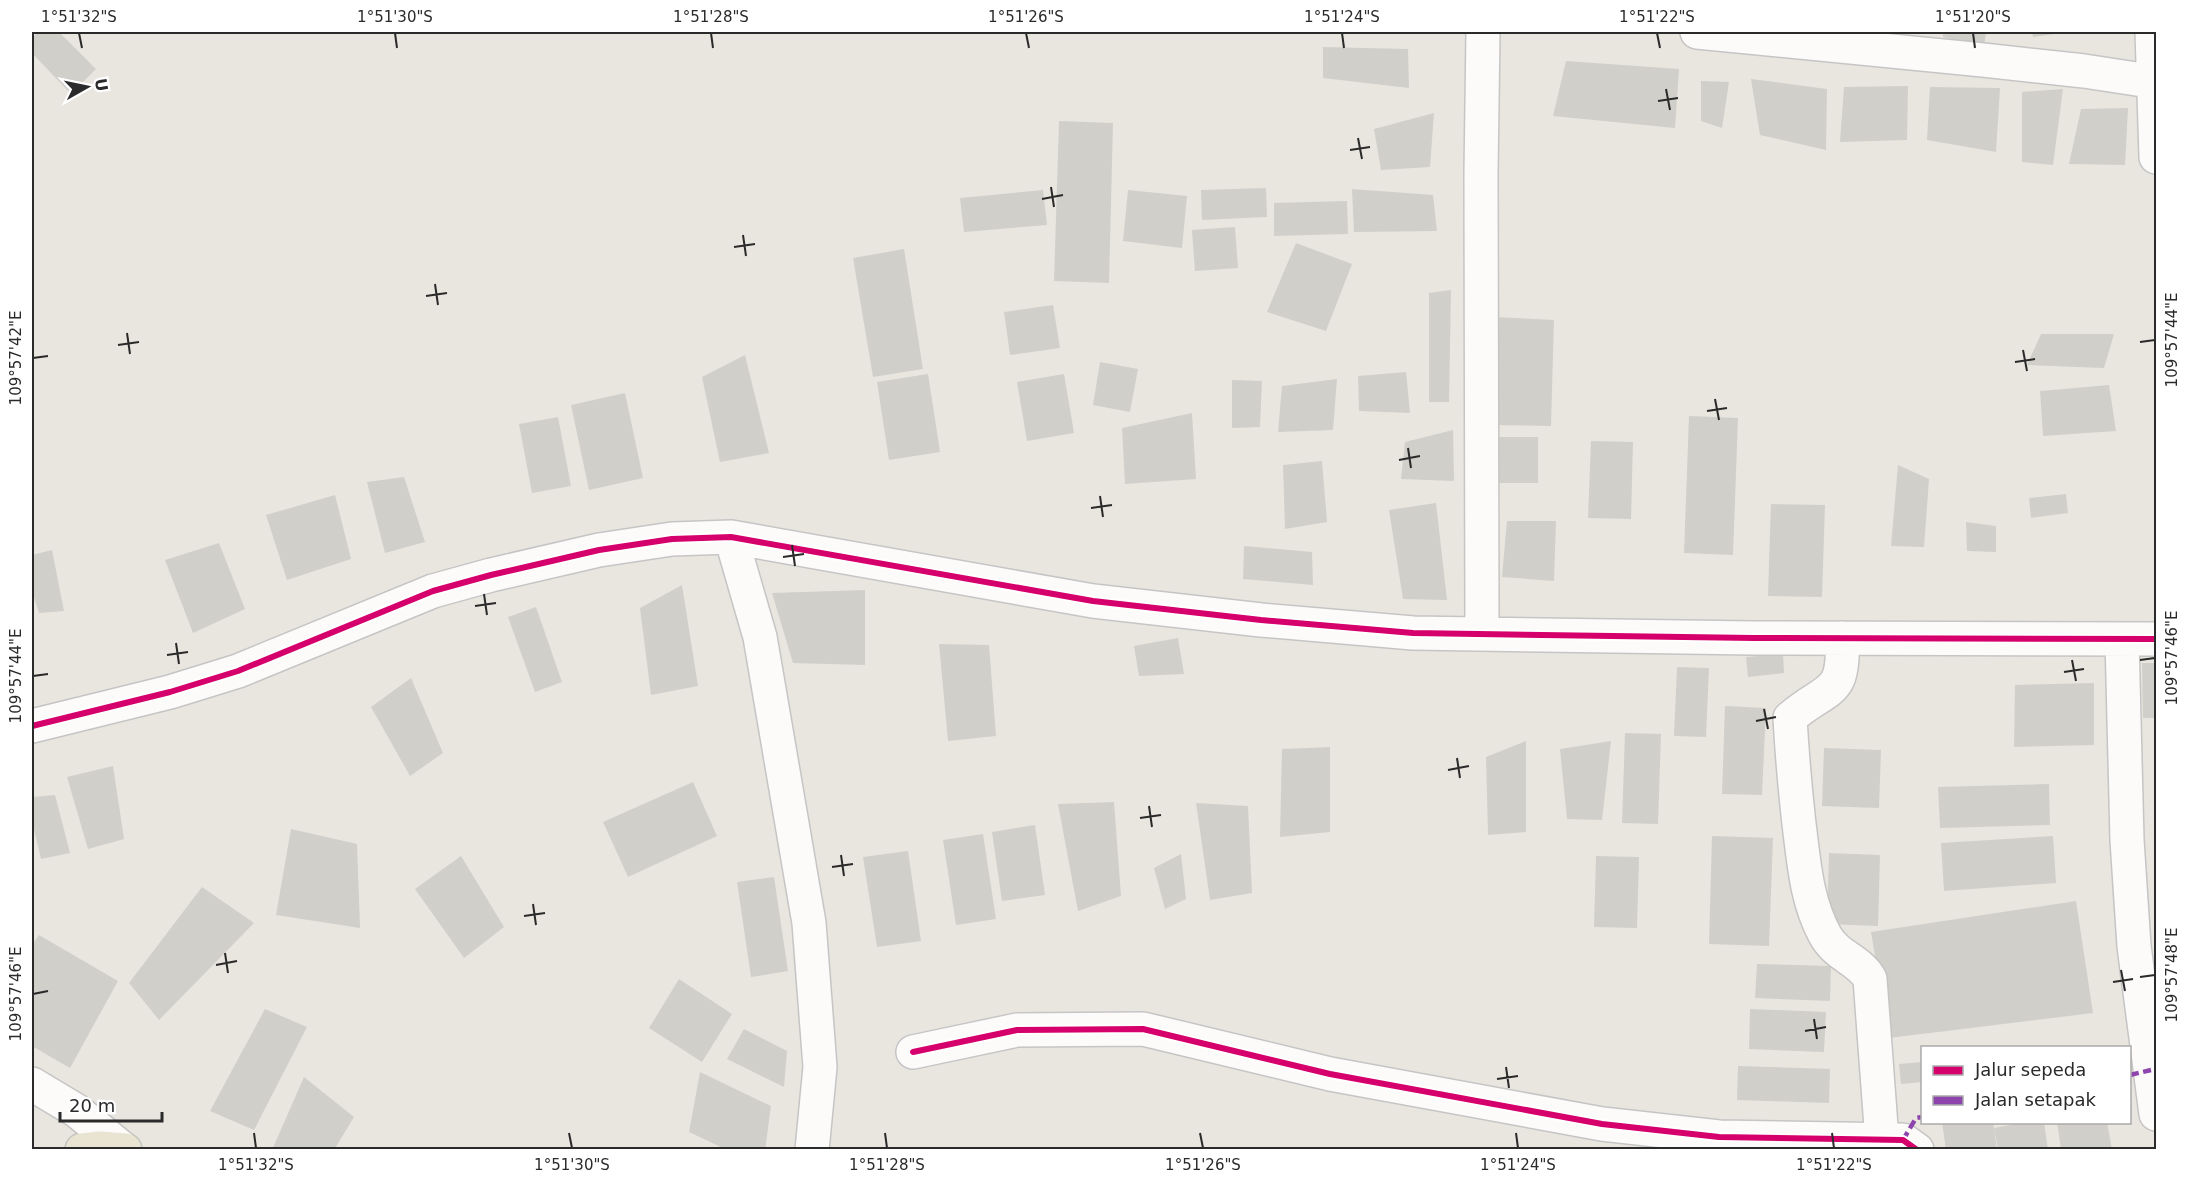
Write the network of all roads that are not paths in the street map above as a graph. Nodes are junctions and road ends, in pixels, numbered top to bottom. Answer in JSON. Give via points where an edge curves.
{"nodes":[{"id":1,"x":1483,"y":32,"type":"edge"},
{"id":2,"x":1709,"y":32,"type":"edge"},
{"id":3,"x":2152,"y":32,"type":"edge"},
{"id":4,"x":1912,"y":42,"type":"edge"},
{"id":5,"x":2156,"y":82,"type":"edge"},
{"id":6,"x":2157,"y":157,"type":"edge"},
{"id":7,"x":731,"y":537,"type":"junction"},
{"id":8,"x":1482,"y":633,"type":"junction"},
{"id":9,"x":1842,"y":638,"type":"junction"},
{"id":10,"x":2122,"y":639,"type":"junction"},
{"id":11,"x":2157,"y":639,"type":"edge"},
{"id":12,"x":32,"y":726,"type":"edge"},
{"id":13,"x":913,"y":1052,"type":"dead end"},
{"id":14,"x":32,"y":1084,"type":"edge"},
{"id":15,"x":2157,"y":1114,"type":"edge"},
{"id":16,"x":1882,"y":1140,"type":"junction"},
{"id":17,"x":82,"y":1149,"type":"edge"},
{"id":18,"x":124,"y":1149,"type":"edge"},
{"id":19,"x":812,"y":1149,"type":"edge"},
{"id":20,"x":1917,"y":1149,"type":"edge"}],
"edges":[{"from":1,"to":8,"type":"street"},
{"from":2,"to":4,"type":"street"},
{"from":3,"to":5,"type":"street"},
{"from":4,"to":5,"type":"street"},
{"from":5,"to":6,"type":"street"},
{"from":7,"to":8,"type":"street","via":[[1093,601],[1413,633]]},
{"from":7,"to":12,"type":"street","via":[[672,539],[599,550],[491,575],[433,591],[238,671],[170,693]]},
{"from":7,"to":19,"type":"street","via":[[760,638],[809,923],[820,1067]]},
{"from":8,"to":9,"type":"street"},
{"from":9,"to":10,"type":"street"},
{"from":9,"to":16,"type":"street","via":[[1843,664],[1838,681],[1790,718],[1792,754],[1807,889],[1830,943],[1866,971],[1870,979]]},
{"from":10,"to":11,"type":"street"},
{"from":10,"to":15,"type":"street","via":[[2134,946]]},
{"from":13,"to":16,"type":"street","via":[[1017,1030],[1143,1029],[1330,1074],[1602,1124],[1719,1137]]},
{"from":14,"to":18,"type":"street","via":[[77,1111]]},
{"from":16,"to":20,"type":"street","via":[[1903,1140]]},
{"from":17,"to":18,"type":"main road"}]}
